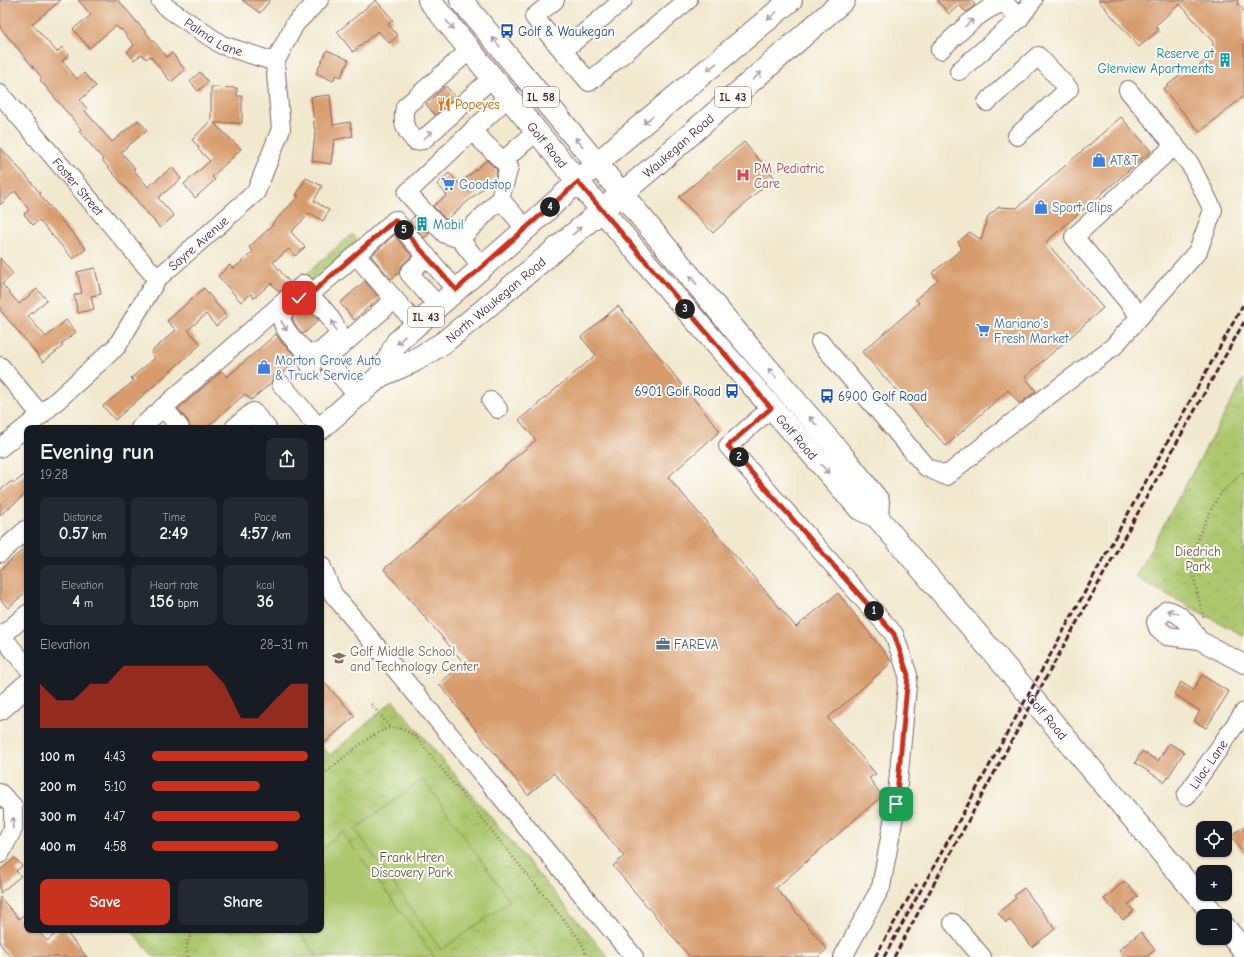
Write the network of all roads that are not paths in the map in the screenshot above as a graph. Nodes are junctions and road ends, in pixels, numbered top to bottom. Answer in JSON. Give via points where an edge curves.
{"nodes":[{"id":1,"x":160,"y":0,"type":"edge"},
{"id":2,"x":319,"y":0,"type":"edge"},
{"id":3,"x":429,"y":0,"type":"edge"},
{"id":4,"x":461,"y":0,"type":"edge"},
{"id":5,"x":555,"y":0,"type":"edge"},
{"id":6,"x":623,"y":0,"type":"edge"},
{"id":7,"x":688,"y":0,"type":"edge"},
{"id":8,"x":791,"y":0,"type":"edge"},
{"id":9,"x":844,"y":0,"type":"edge"},
{"id":10,"x":1033,"y":0,"type":"edge"},
{"id":11,"x":1019,"y":19,"type":"junction"},
{"id":12,"x":470,"y":50,"type":"junction"},
{"id":13,"x":940,"y":50,"type":"dead end"},
{"id":14,"x":563,"y":51,"type":"junction"},
{"id":15,"x":275,"y":62,"type":"junction"},
{"id":16,"x":959,"y":72,"type":"dead end"},
{"id":17,"x":493,"y":77,"type":"junction"},
{"id":18,"x":1128,"y":90,"type":"dead end"},
{"id":19,"x":0,"y":94,"type":"edge"},
{"id":20,"x":509,"y":96,"type":"junction"},
{"id":21,"x":987,"y":102,"type":"dead end"},
{"id":22,"x":472,"y":130,"type":"junction"},
{"id":23,"x":537,"y":131,"type":"junction"},
{"id":24,"x":1017,"y":136,"type":"dead end"},
{"id":25,"x":1175,"y":145,"type":"junction"},
{"id":26,"x":503,"y":161,"type":"junction"},
{"id":27,"x":597,"y":164,"type":"junction"},
{"id":28,"x":578,"y":182,"type":"junction"},
{"id":29,"x":622,"y":194,"type":"junction"},
{"id":30,"x":500,"y":199,"type":"junction"},
{"id":31,"x":602,"y":210,"type":"junction"},
{"id":32,"x":526,"y":229,"type":"junction"},
{"id":33,"x":460,"y":239,"type":"junction"},
{"id":34,"x":356,"y":255,"type":"junction"},
{"id":35,"x":427,"y":256,"type":"junction"},
{"id":36,"x":482,"y":267,"type":"junction"},
{"id":37,"x":157,"y":279,"type":"junction"},
{"id":38,"x":306,"y":290,"type":"junction"},
{"id":39,"x":456,"y":290,"type":"junction"},
{"id":40,"x":394,"y":300,"type":"junction"},
{"id":41,"x":438,"y":306,"type":"junction"},
{"id":42,"x":1140,"y":316,"type":"junction"},
{"id":43,"x":416,"y":325,"type":"junction"},
{"id":44,"x":820,"y":342,"type":"dead end"},
{"id":45,"x":317,"y":359,"type":"junction"},
{"id":46,"x":0,"y":366,"type":"edge"},
{"id":47,"x":380,"y":376,"type":"junction"},
{"id":48,"x":281,"y":384,"type":"dead end"},
{"id":49,"x":358,"y":396,"type":"junction"},
{"id":50,"x":163,"y":408,"type":"junction"},
{"id":51,"x":771,"y":408,"type":"junction"},
{"id":52,"x":41,"y":415,"type":"junction"},
{"id":53,"x":29,"y":425,"type":"edge"},
{"id":54,"x":143,"y":425,"type":"edge"},
{"id":55,"x":177,"y":425,"type":"edge"},
{"id":56,"x":238,"y":425,"type":"edge"},
{"id":57,"x":264,"y":425,"type":"edge"},
{"id":58,"x":317,"y":425,"type":"edge"},
{"id":59,"x":324,"y":425,"type":"edge"},
{"id":60,"x":24,"y":429,"type":"edge"},
{"id":61,"x":0,"y":448,"type":"edge"},
{"id":62,"x":878,"y":517,"type":"junction"},
{"id":63,"x":24,"y":532,"type":"edge"},
{"id":64,"x":0,"y":553,"type":"edge"},
{"id":65,"x":324,"y":572,"type":"edge"},
{"id":66,"x":24,"y":616,"type":"edge"},
{"id":67,"x":1,"y":635,"type":"edge"},
{"id":68,"x":1199,"y":640,"type":"dead end"},
{"id":69,"x":24,"y":663,"type":"edge"},
{"id":70,"x":1244,"y":664,"type":"edge"},
{"id":71,"x":24,"y":688,"type":"edge"},
{"id":72,"x":0,"y":709,"type":"edge"},
{"id":73,"x":1244,"y":712,"type":"edge"},
{"id":74,"x":0,"y":794,"type":"edge"},
{"id":75,"x":1186,"y":796,"type":"dead end"},
{"id":76,"x":0,"y":854,"type":"edge"},
{"id":77,"x":1209,"y":909,"type":"edge"},
{"id":78,"x":953,"y":924,"type":"dead end"},
{"id":79,"x":1232,"y":936,"type":"edge"},
{"id":80,"x":1244,"y":951,"type":"edge"},
{"id":81,"x":634,"y":957,"type":"edge"},
{"id":82,"x":843,"y":957,"type":"edge"},
{"id":83,"x":982,"y":957,"type":"edge"}],
"edges":[{"from":1,"to":15,"type":"street","name":"Palma Lane","via":[[166,8],[222,45]]},
{"from":2,"to":15,"type":"street","via":[[295,24]]},
{"from":3,"to":12,"type":"main road","name":"Golf Road","number":"IL 58","one_way":true},
{"from":27,"to":4,"type":"main road","name":"Golf Road","number":"IL 58","one_way":true},
{"from":5,"to":14,"type":"street","via":[[534,17]]},
{"from":6,"to":14,"type":"street"},
{"from":7,"to":14,"type":"street","via":[[589,82]]},
{"from":8,"to":27,"type":"main road","number":"IL 43","one_way":true},
{"from":29,"to":9,"type":"main road","name":"Waukegan Road","number":"IL 43","one_way":true},
{"from":10,"to":11,"type":"street"},
{"from":13,"to":11,"type":"street","one_way":true,"via":[[990,7],[1004,2]]},
{"from":11,"to":16,"type":"street"},
{"from":12,"to":17,"type":"main road","name":"Golf Road","number":"IL 58"},
{"from":12,"to":17,"type":"street","one_way":true,"via":[[405,107],[402,120],[408,133],[416,141],[423,140]]},
{"from":15,"to":37,"type":"street","name":"Sayre Avenue","via":[[281,129],[256,192]]},
{"from":17,"to":20,"type":"main road","name":"Golf Road","number":"IL 58"},
{"from":18,"to":25,"type":"street"},
{"from":19,"to":37,"type":"street","name":"Foster Street"},
{"from":20,"to":22,"type":"street"},
{"from":20,"to":23,"type":"main road","name":"Golf Road","number":"IL 58"},
{"from":21,"to":24,"type":"street","via":[[1038,56],[1069,89]]},
{"from":22,"to":26,"type":"street"},
{"from":22,"to":33,"type":"street","via":[[407,193],[444,234]]},
{"from":23,"to":26,"type":"street"},
{"from":23,"to":28,"type":"main road","name":"Golf Road","number":"IL 58"},
{"from":25,"to":42,"type":"street","via":[[1190,164],[1213,210],[1198,251]]},
{"from":25,"to":42,"type":"street","via":[[1074,237]]},
{"from":26,"to":30,"type":"street","via":[[509,167]]},
{"from":27,"to":28,"type":"main road","number":"IL 43"},
{"from":27,"to":29,"type":"main road","name":"Golf Road","number":"IL 58"},
{"from":28,"to":31,"type":"main road","name":"Golf Road"},
{"from":28,"to":32,"type":"main road","name":"North Waukegan Road","number":"IL 43"},
{"from":29,"to":31,"type":"main road","name":"Waukegan Road","number":"IL 43"},
{"from":62,"to":29,"type":"main road","name":"Golf Road","one_way":true,"via":[[878,501],[855,471]]},
{"from":30,"to":32,"type":"street"},
{"from":30,"to":33,"type":"street"},
{"from":47,"to":31,"type":"main road","name":"North Waukegan Road","number":"IL 43","one_way":true,"via":[[412,362],[443,343]]},
{"from":31,"to":51,"type":"main road","name":"Golf Road"},
{"from":32,"to":36,"type":"main road","name":"North Waukegan Road","number":"IL 43"},
{"from":33,"to":36,"type":"street"},
{"from":34,"to":35,"type":"street","via":[[395,220]]},
{"from":34,"to":38,"type":"street"},
{"from":34,"to":40,"type":"street"},
{"from":35,"to":39,"type":"street"},
{"from":35,"to":41,"type":"street","via":[[409,273]]},
{"from":36,"to":39,"type":"main road","name":"North Waukegan Road","number":"IL 43"},
{"from":37,"to":52,"type":"street","name":"Sayre Avenue","via":[[117,346]]},
{"from":45,"to":38,"type":"street","one_way":true,"via":[[336,338],[337,330],[324,309]]},
{"from":38,"to":45,"type":"street","one_way":true,"via":[[281,316],[282,324],[291,336]]},
{"from":38,"to":50,"type":"street"},
{"from":39,"to":41,"type":"main road","name":"North Waukegan Road","number":"IL 43"},
{"from":40,"to":43,"type":"street"},
{"from":40,"to":45,"type":"street"},
{"from":41,"to":43,"type":"main road","name":"North Waukegan Road","number":"IL 43"},
{"from":42,"to":44,"type":"street","via":[[1113,347],[946,476],[926,468]]},
{"from":43,"to":47,"type":"main road","name":"North Waukegan Road","number":"IL 43","one_way":true,"via":[[397,342]]},
{"from":45,"to":49,"type":"street"},
{"from":46,"to":52,"type":"street"},
{"from":47,"to":49,"type":"main road","name":"North Waukegan Road","number":"IL 43"},
{"from":48,"to":58,"type":"street"},
{"from":49,"to":59,"type":"main road","name":"North Waukegan Road","number":"IL 43"},
{"from":50,"to":54,"type":"street"},
{"from":50,"to":55,"type":"street"},
{"from":51,"to":62,"type":"main road","name":"Golf Road","one_way":true,"via":[[860,509]]},
{"from":51,"to":82,"type":"street","via":[[728,446],[894,634],[908,675],[896,804],[881,887]]},
{"from":52,"to":53,"type":"street","name":"Sayre Avenue"},
{"from":56,"to":57,"type":"street","via":[[253,412]]},
{"from":60,"to":61,"type":"street","name":"Sayre Avenue"},
{"from":62,"to":77,"type":"main road","name":"Golf Road"},
{"from":63,"to":64,"type":"street"},
{"from":65,"to":81,"type":"street","via":[[333,594]]},
{"from":66,"to":67,"type":"street"},
{"from":67,"to":69,"type":"street"},
{"from":68,"to":70,"type":"street"},
{"from":71,"to":72,"type":"main road"},
{"from":73,"to":75,"type":"street","name":"Lilac Lane"},
{"from":76,"to":74,"type":"street","one_way":true,"via":[[12,829],[13,806]]},
{"from":78,"to":83,"type":"street"},
{"from":79,"to":80,"type":"main road"}]}
